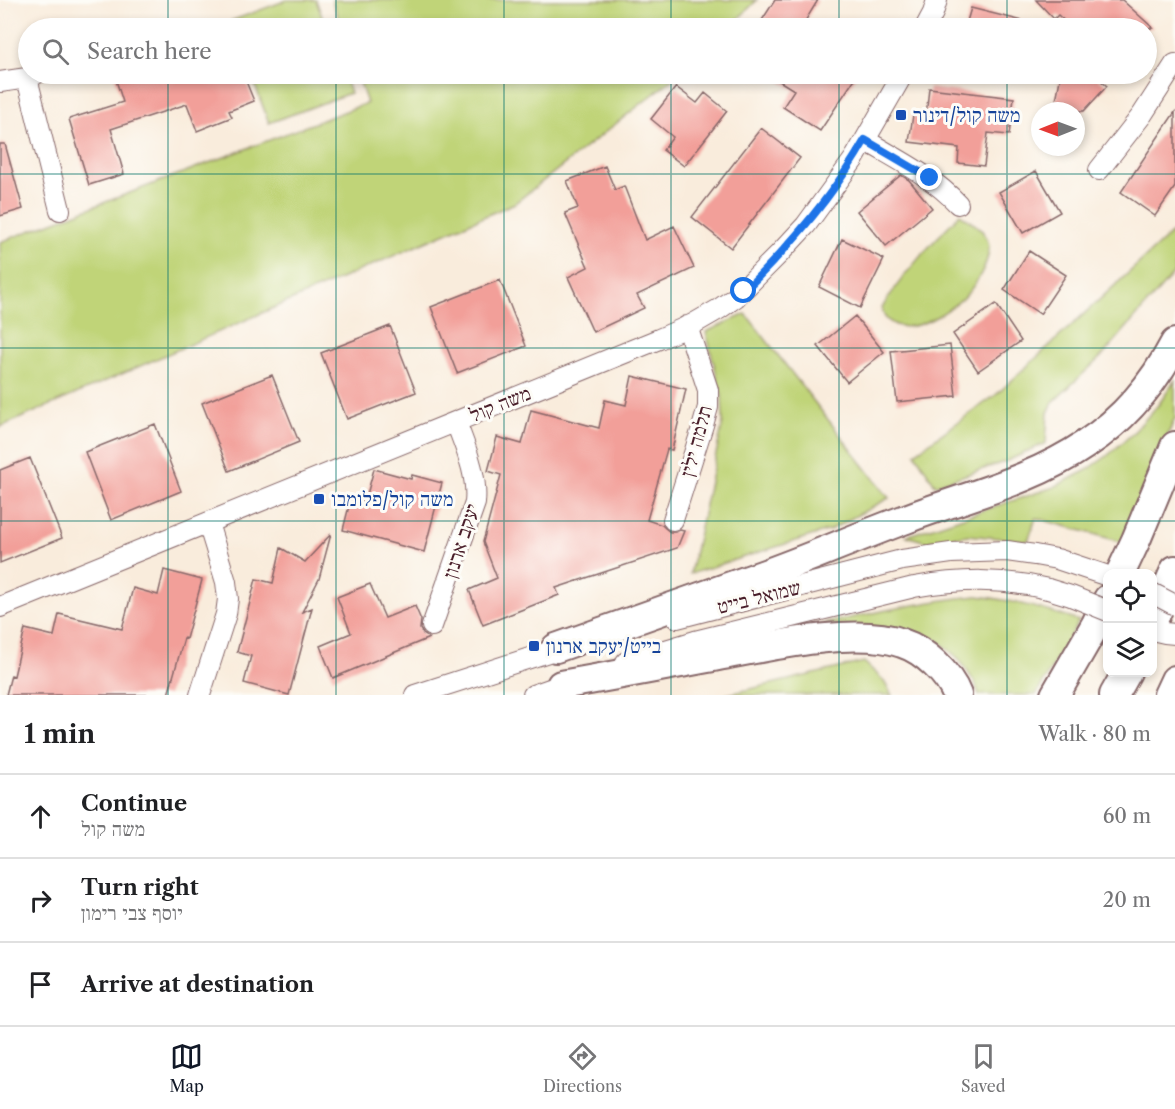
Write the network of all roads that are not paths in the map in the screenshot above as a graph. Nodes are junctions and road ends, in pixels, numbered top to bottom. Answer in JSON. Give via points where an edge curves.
{"nodes":[{"id":1,"x":937,"y":0,"type":"edge"},
{"id":2,"x":930,"y":18,"type":"edge"},
{"id":3,"x":1175,"y":64,"type":"edge"},
{"id":4,"x":18,"y":79,"type":"edge"},
{"id":5,"x":0,"y":82,"type":"edge"},
{"id":6,"x":34,"y":84,"type":"edge"},
{"id":7,"x":897,"y":84,"type":"edge"},
{"id":8,"x":865,"y":140,"type":"junction"},
{"id":9,"x":1099,"y":170,"type":"dead end"},
{"id":10,"x":958,"y":204,"type":"dead end"},
{"id":11,"x":60,"y":210,"type":"dead end"},
{"id":12,"x":687,"y":326,"type":"junction"},
{"id":13,"x":1175,"y":343,"type":"edge"},
{"id":14,"x":456,"y":422,"type":"junction"},
{"id":15,"x":1175,"y":446,"type":"edge"},
{"id":16,"x":673,"y":520,"type":"dead end"},
{"id":17,"x":208,"y":523,"type":"junction"},
{"id":18,"x":1122,"y":569,"type":"edge"},
{"id":19,"x":1175,"y":570,"type":"edge"},
{"id":20,"x":1103,"y":575,"type":"edge"},
{"id":21,"x":1157,"y":595,"type":"edge"},
{"id":22,"x":1175,"y":605,"type":"edge"},
{"id":23,"x":0,"y":608,"type":"edge"},
{"id":24,"x":1103,"y":608,"type":"edge"},
{"id":25,"x":1103,"y":609,"type":"edge"},
{"id":26,"x":432,"y":626,"type":"dead end"},
{"id":27,"x":1161,"y":630,"type":"edge"},
{"id":28,"x":556,"y":648,"type":"junction"},
{"id":29,"x":1124,"y":677,"type":"edge"},
{"id":30,"x":1175,"y":680,"type":"edge"},
{"id":31,"x":561,"y":685,"type":"junction"},
{"id":32,"x":200,"y":695,"type":"edge"},
{"id":33,"x":415,"y":695,"type":"edge"},
{"id":34,"x":533,"y":695,"type":"edge"},
{"id":35,"x":957,"y":695,"type":"edge"},
{"id":36,"x":1055,"y":695,"type":"edge"},
{"id":37,"x":1114,"y":695,"type":"edge"},
{"id":38,"x":1168,"y":695,"type":"edge"}],
"edges":[{"from":1,"to":2,"type":"street"},
{"from":3,"to":9,"type":"street"},
{"from":4,"to":5,"type":"street"},
{"from":6,"to":11,"type":"street"},
{"from":7,"to":8,"type":"street","name":"משה קול"},
{"from":8,"to":10,"type":"street","via":[[930,178]]},
{"from":8,"to":12,"type":"street","name":"משה קול","via":[[806,225],[753,282],[719,309]]},
{"from":12,"to":14,"type":"street","name":"משה קול"},
{"from":12,"to":16,"type":"street","name":"תלמה ילין","via":[[708,390],[708,406]]},
{"from":13,"to":28,"type":"highway","via":[[1131,406],[1063,459],[763,575]]},
{"from":14,"to":17,"type":"street","name":"משה קול"},
{"from":14,"to":26,"type":"street","name":"יעקב ארנון","via":[[474,477],[475,503]]},
{"from":15,"to":18,"type":"highway"},
{"from":17,"to":23,"type":"street","name":"משה קול"},
{"from":17,"to":32,"type":"street","via":[[228,599]]},
{"from":19,"to":27,"type":"highway"},
{"from":20,"to":28,"type":"street","name":"שמואל בייט","via":[[1057,559],[1007,551],[928,555]]},
{"from":21,"to":22,"type":"street","bridge":true},
{"from":24,"to":36,"type":"highway"},
{"from":25,"to":31,"type":"street","name":"שמואל בייט","bridge":true,"via":[[1025,584],[987,580],[940,583],[695,641]]},
{"from":28,"to":33,"type":"street","name":"שמואל בייט"},
{"from":29,"to":37,"type":"highway"},
{"from":30,"to":38,"type":"highway"},
{"from":31,"to":34,"type":"street","name":"שמואל בייט"},
{"from":31,"to":35,"type":"highway","via":[[811,640],[849,637],[878,638],[921,652],[940,669]]}]}
